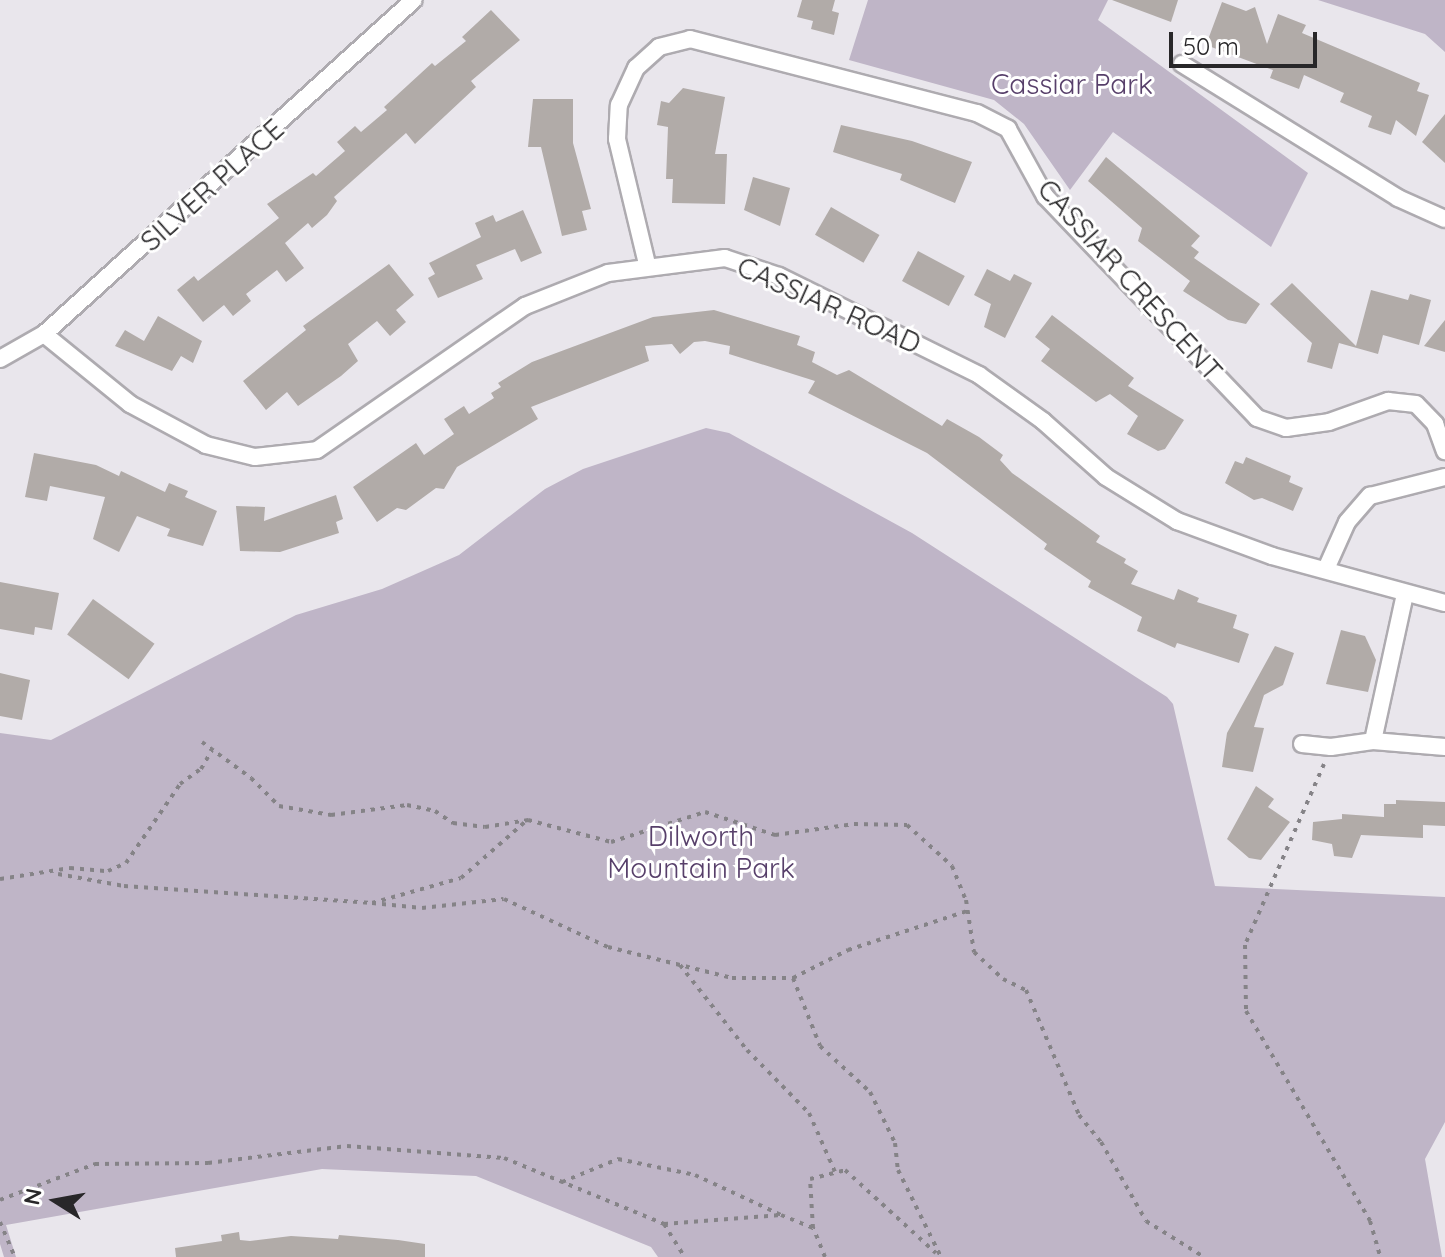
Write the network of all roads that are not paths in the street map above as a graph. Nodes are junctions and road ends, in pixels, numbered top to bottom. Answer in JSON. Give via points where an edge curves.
{"nodes":[{"id":1,"x":414,"y":0,"type":"edge"},
{"id":2,"x":1182,"y":64,"type":"dead end"},
{"id":3,"x":1445,"y":219,"type":"edge"},
{"id":4,"x":647,"y":264,"type":"junction"},
{"id":5,"x":44,"y":334,"type":"junction"},
{"id":6,"x":0,"y":359,"type":"edge"},
{"id":7,"x":1445,"y":451,"type":"edge"},
{"id":8,"x":1445,"y":477,"type":"edge"},
{"id":9,"x":1326,"y":569,"type":"junction"},
{"id":10,"x":1405,"y":594,"type":"junction"},
{"id":11,"x":1445,"y":603,"type":"edge"},
{"id":12,"x":1373,"y":741,"type":"junction"},
{"id":13,"x":1302,"y":744,"type":"dead end"},
{"id":14,"x":1445,"y":747,"type":"edge"}],
"edges":[{"from":1,"to":5,"type":"street","name":"SILVER PLACE"},
{"from":2,"to":3,"type":"street","via":[[1398,198]]},
{"from":4,"to":5,"type":"street","name":"CASSIAR ROAD","via":[[608,273],[525,306],[317,450],[255,457],[206,445],[130,404]]},
{"from":4,"to":7,"type":"street","name":"CASSIAR CRESCENT","via":[[617,139],[619,105],[636,68],[659,47],[690,39],[977,113],[1008,129],[1045,196],[1257,418],[1286,428],[1329,422],[1388,401],[1416,404],[1435,424]]},
{"from":4,"to":9,"type":"street","name":"CASSIAR ROAD","via":[[725,258],[779,276],[979,375],[1043,421],[1106,477],[1177,521],[1272,556]]},
{"from":5,"to":6,"type":"street","name":"SILVER PLACE"},
{"from":8,"to":9,"type":"street","via":[[1370,496],[1347,522]]},
{"from":9,"to":10,"type":"street","name":"CASSIAR ROAD"},
{"from":10,"to":11,"type":"street","name":"CASSIAR ROAD"},
{"from":10,"to":12,"type":"street"},
{"from":12,"to":13,"type":"street","via":[[1331,747]]},
{"from":12,"to":14,"type":"street"}]}
